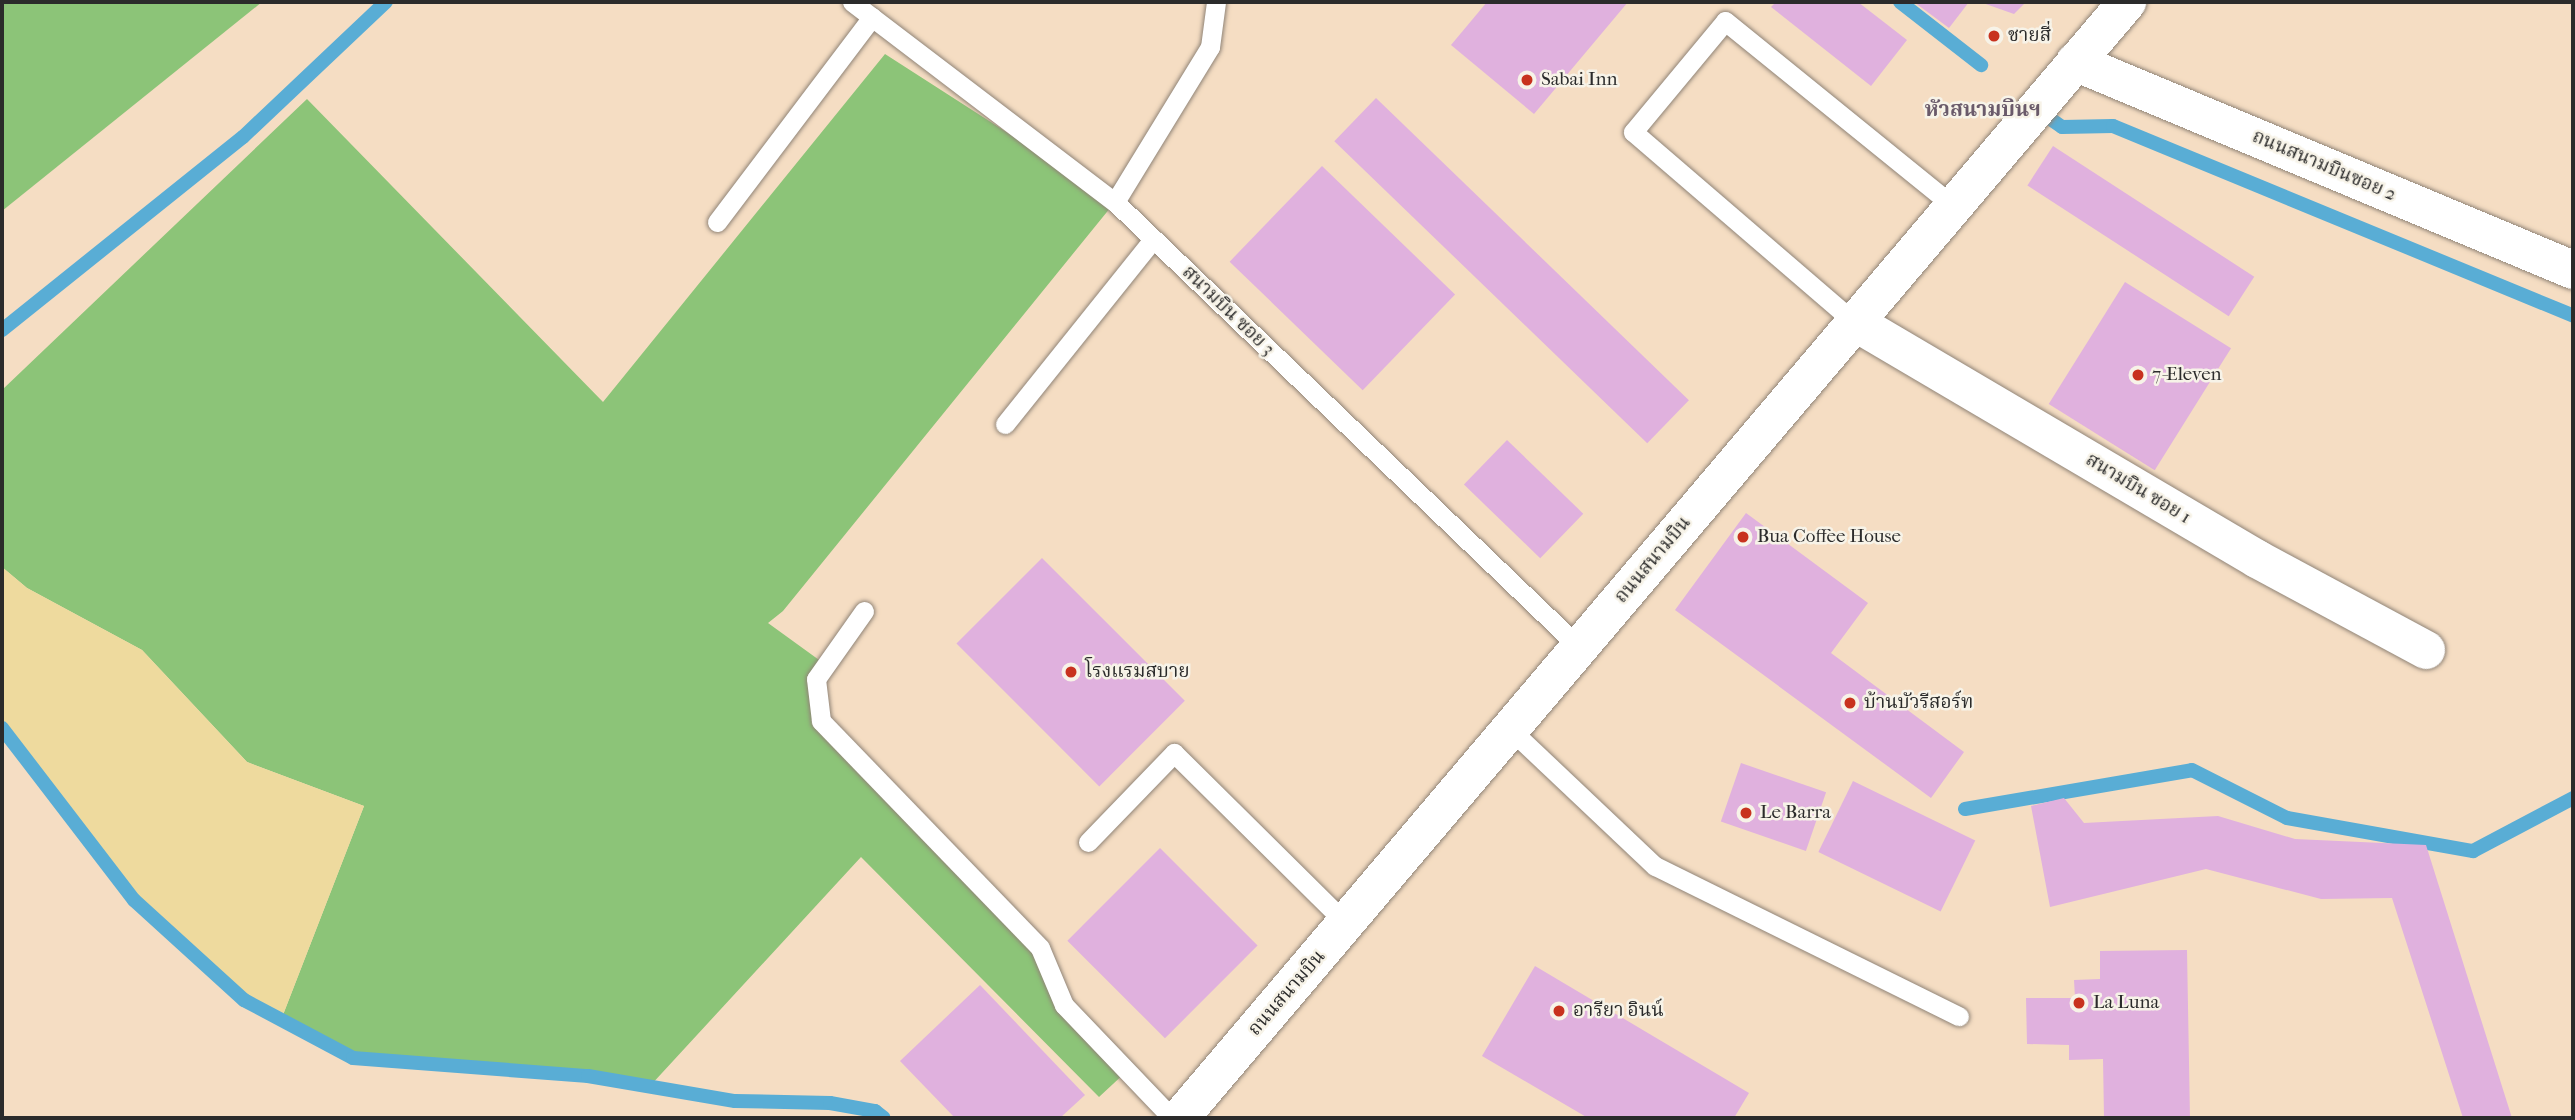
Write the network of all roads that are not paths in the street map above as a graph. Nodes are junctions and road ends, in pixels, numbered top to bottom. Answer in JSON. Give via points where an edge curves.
{"nodes":[{"id":1,"x":852,"y":2,"type":"edge"},
{"id":2,"x":1216,"y":2,"type":"edge"},
{"id":3,"x":2127,"y":2,"type":"edge"},
{"id":4,"x":872,"y":17,"type":"junction"},
{"id":5,"x":2076,"y":62,"type":"junction"},
{"id":6,"x":1115,"y":202,"type":"junction"},
{"id":7,"x":1952,"y":205,"type":"junction"},
{"id":8,"x":717,"y":222,"type":"dead end"},
{"id":9,"x":1153,"y":239,"type":"junction"},
{"id":10,"x":2573,"y":270,"type":"edge"},
{"id":11,"x":1853,"y":321,"type":"junction"},
{"id":12,"x":1005,"y":424,"type":"dead end"},
{"id":13,"x":864,"y":611,"type":"dead end"},
{"id":14,"x":1580,"y":648,"type":"junction"},
{"id":15,"x":2426,"y":650,"type":"dead end"},
{"id":16,"x":1511,"y":730,"type":"junction"},
{"id":17,"x":1088,"y":842,"type":"dead end"},
{"id":18,"x":1347,"y":923,"type":"junction"},
{"id":19,"x":1959,"y":1016,"type":"dead end"},
{"id":20,"x":1172,"y":1118,"type":"edge"},
{"id":21,"x":1180,"y":1118,"type":"edge"}],
"edges":[{"from":1,"to":4,"type":"lane","name":"สนามบิน ซอย 3"},
{"from":2,"to":6,"type":"lane","via":[[1210,47]]},
{"from":3,"to":5,"type":"street","name":"ถนนสนามบิน"},
{"from":4,"to":6,"type":"lane","name":"สนามบิน ซอย 3"},
{"from":4,"to":8,"type":"lane"},
{"from":5,"to":7,"type":"street","name":"ถนนสนามบิน"},
{"from":5,"to":10,"type":"street","name":"ถนนสนามบินซอย 2"},
{"from":6,"to":9,"type":"lane","name":"สนามบิน ซอย 3"},
{"from":7,"to":11,"type":"street","name":"ถนนสนามบิน"},
{"from":7,"to":11,"type":"lane","via":[[1725,21],[1633,132]]},
{"from":9,"to":12,"type":"lane"},
{"from":9,"to":14,"type":"lane","name":"สนามบิน ซอย 3"},
{"from":11,"to":14,"type":"street","name":"ถนนสนามบิน"},
{"from":11,"to":15,"type":"street","name":"สนามบิน ซอย 1","via":[[2257,559]]},
{"from":13,"to":20,"type":"lane","via":[[816,679],[821,721],[1040,948],[1064,1005]]},
{"from":14,"to":16,"type":"street","name":"ถนนสนามบิน"},
{"from":16,"to":18,"type":"street","name":"ถนนสนามบิน"},
{"from":16,"to":19,"type":"lane","via":[[1655,866]]},
{"from":17,"to":18,"type":"lane","via":[[1174,752]]},
{"from":18,"to":21,"type":"street","name":"ถนนสนามบิน"}]}
